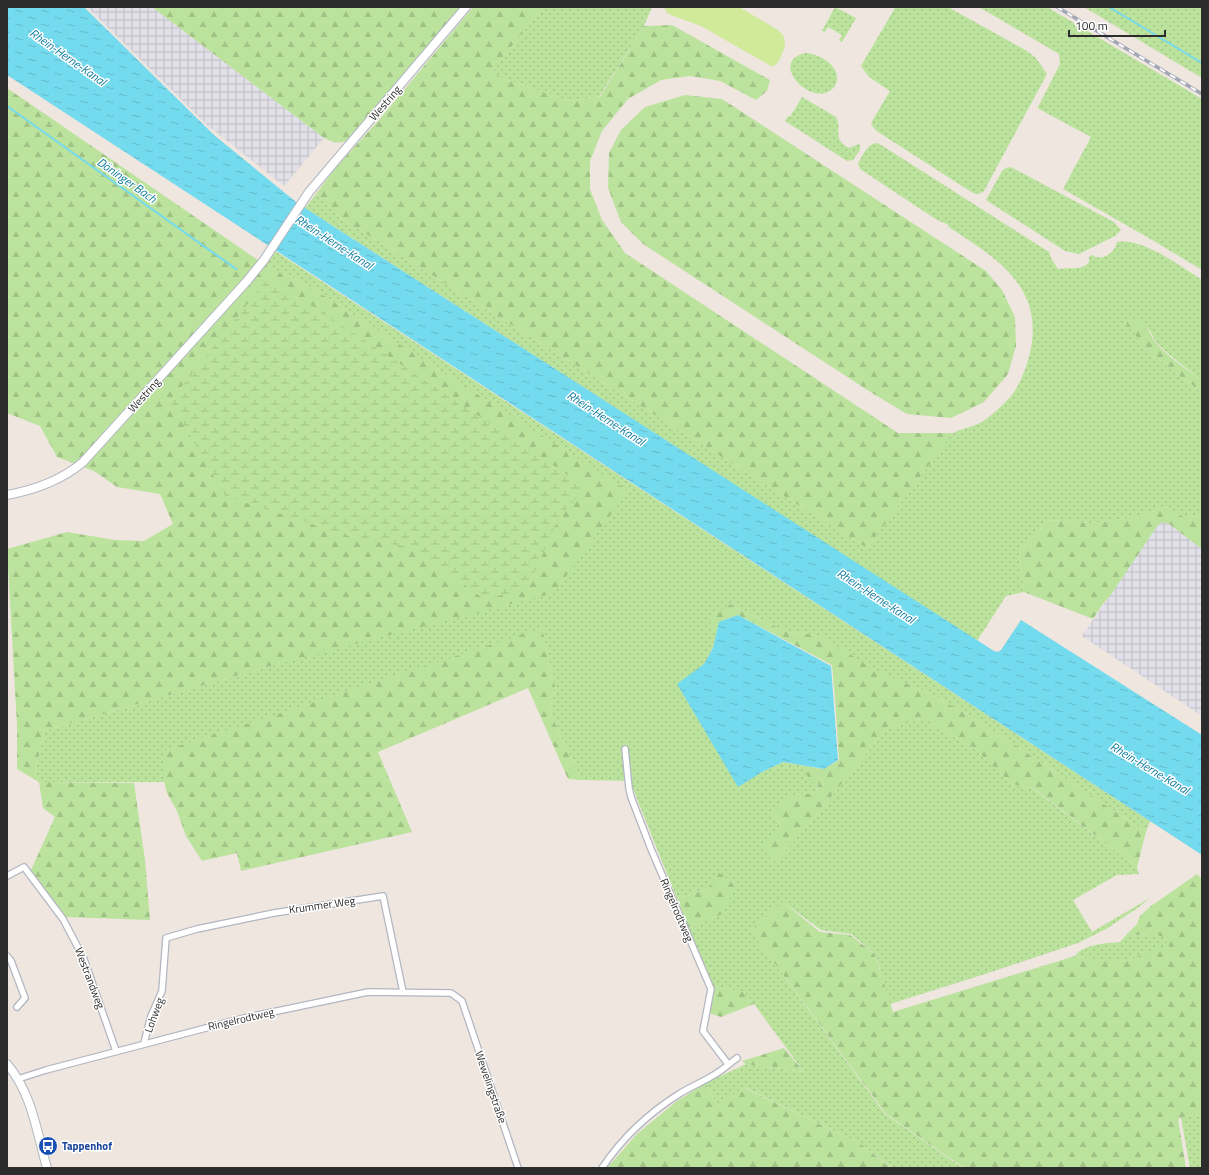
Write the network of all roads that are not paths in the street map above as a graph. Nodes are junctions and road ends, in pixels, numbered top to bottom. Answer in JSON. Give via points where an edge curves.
{"nodes":[{"id":1,"x":466,"y":7,"type":"edge"},
{"id":2,"x":7,"y":495,"type":"edge"},
{"id":3,"x":625,"y":749,"type":"dead end"},
{"id":4,"x":7,"y":876,"type":"edge"},
{"id":5,"x":166,"y":938,"type":"joint"},
{"id":6,"x":7,"y":956,"type":"edge"},
{"id":7,"x":403,"y":992,"type":"junction"},
{"id":8,"x":463,"y":1006,"type":"joint"},
{"id":9,"x":17,"y":1007,"type":"dead end"},
{"id":10,"x":144,"y":1043,"type":"junction"},
{"id":11,"x":116,"y":1051,"type":"junction"},
{"id":12,"x":737,"y":1058,"type":"dead end"},
{"id":13,"x":7,"y":1064,"type":"edge"},
{"id":14,"x":728,"y":1064,"type":"junction"},
{"id":15,"x":18,"y":1079,"type":"junction"},
{"id":16,"x":42,"y":1152,"type":"junction"},
{"id":17,"x":47,"y":1168,"type":"edge"},
{"id":18,"x":52,"y":1168,"type":"edge"},
{"id":19,"x":518,"y":1168,"type":"edge"},
{"id":20,"x":602,"y":1168,"type":"edge"}],
"edges":[{"from":1,"to":2,"type":"main road","name":"Westring","via":[[322,175],[261,264],[83,462],[56,480]]},
{"from":3,"to":14,"type":"street","name":"Ringelrodtweg","via":[[631,797],[650,849],[711,989],[703,1031]]},
{"from":4,"to":11,"type":"street","name":"Westrandweg","via":[[24,867],[63,919],[84,959]]},
{"from":5,"to":7,"type":"street","name":"Krummer Weg","via":[[274,913],[384,896]]},
{"from":5,"to":10,"type":"street","name":"Lohweg","via":[[162,991],[151,1016]]},
{"from":6,"to":9,"type":"street","via":[[25,998]]},
{"from":7,"to":8,"type":"street","name":"Ringelrodtweg","via":[[450,994],[462,1001]]},
{"from":7,"to":10,"type":"street","name":"Ringelrodtweg","via":[[368,992],[244,1018]]},
{"from":8,"to":19,"type":"street","name":"Wewelingstraße"},
{"from":10,"to":11,"type":"street","name":"Ringelrodtweg"},
{"from":11,"to":15,"type":"street","name":"Ringelrodtweg"},
{"from":12,"to":14,"type":"street"},
{"from":13,"to":15,"type":"main road"},
{"from":14,"to":20,"type":"street","via":[[657,1110],[633,1130]]},
{"from":15,"to":16,"type":"main road","via":[[29,1100]]},
{"from":16,"to":17,"type":"main road"},
{"from":16,"to":18,"type":"main road"}]}
